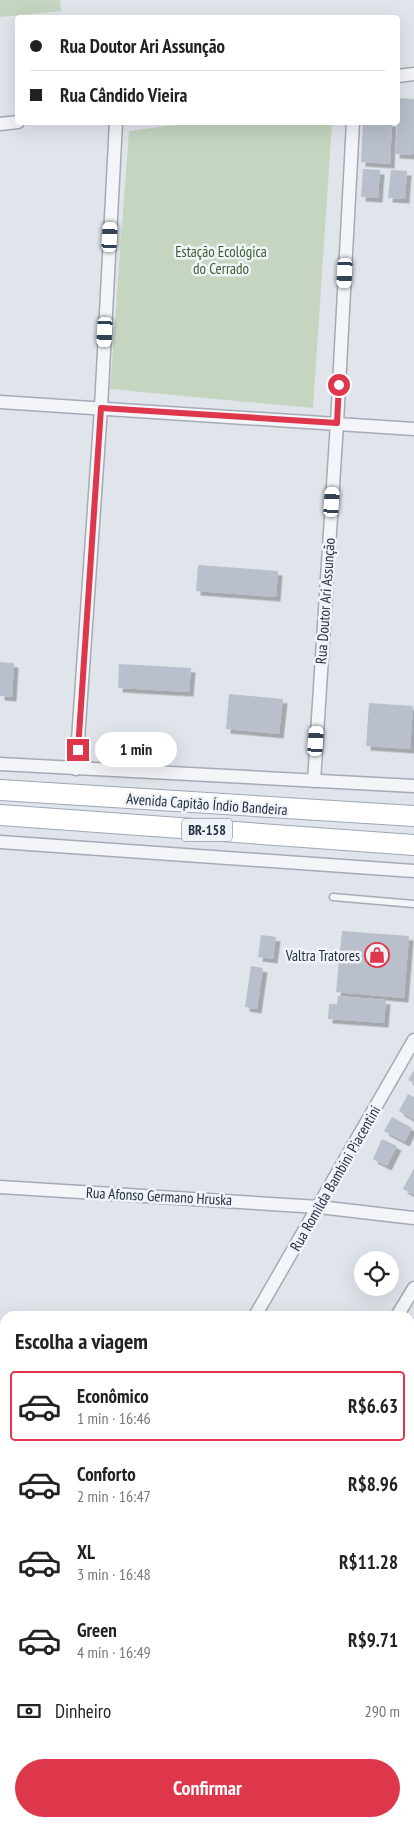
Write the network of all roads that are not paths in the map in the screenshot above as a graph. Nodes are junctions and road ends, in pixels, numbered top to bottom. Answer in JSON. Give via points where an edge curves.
{"nodes":[{"id":1,"x":414,"y":74,"type":"edge"},
{"id":2,"x":400,"y":76,"type":"edge"},
{"id":3,"x":15,"y":122,"type":"edge"},
{"id":4,"x":0,"y":124,"type":"edge"},
{"id":5,"x":116,"y":125,"type":"edge"},
{"id":6,"x":352,"y":125,"type":"edge"},
{"id":7,"x":0,"y":402,"type":"edge"},
{"id":8,"x":101,"y":408,"type":"junction"},
{"id":9,"x":337,"y":423,"type":"junction"},
{"id":10,"x":414,"y":429,"type":"edge"},
{"id":11,"x":0,"y":764,"type":"edge"},
{"id":12,"x":76,"y":769,"type":"junction"},
{"id":13,"x":314,"y":781,"type":"junction"},
{"id":14,"x":414,"y":786,"type":"edge"},
{"id":15,"x":0,"y":790,"type":"edge"},
{"id":16,"x":0,"y":815,"type":"edge"},
{"id":17,"x":414,"y":816,"type":"edge"},
{"id":18,"x":0,"y":842,"type":"edge"},
{"id":19,"x":414,"y":845,"type":"edge"},
{"id":20,"x":414,"y":871,"type":"edge"},
{"id":21,"x":333,"y":897,"type":"dead end"},
{"id":22,"x":414,"y":904,"type":"edge"},
{"id":23,"x":414,"y":1040,"type":"edge"},
{"id":24,"x":0,"y":1187,"type":"edge"},
{"id":25,"x":319,"y":1207,"type":"junction"},
{"id":26,"x":414,"y":1218,"type":"edge"},
{"id":27,"x":414,"y":1288,"type":"edge"},
{"id":28,"x":258,"y":1311,"type":"edge"},
{"id":29,"x":400,"y":1311,"type":"edge"}],
"edges":[{"from":1,"to":2,"type":"street"},
{"from":3,"to":4,"type":"street"},
{"from":5,"to":8,"type":"street"},
{"from":6,"to":9,"type":"street","name":"Rua Doutor Ari Assunção"},
{"from":7,"to":8,"type":"street"},
{"from":8,"to":9,"type":"street"},
{"from":8,"to":12,"type":"street"},
{"from":9,"to":10,"type":"street"},
{"from":9,"to":13,"type":"street","name":"Rua Doutor Ari Assunção"},
{"from":11,"to":12,"type":"street"},
{"from":12,"to":13,"type":"street"},
{"from":13,"to":14,"type":"street"},
{"from":15,"to":17,"type":"main road","name":"Avenida Capitão Índio Bandeira"},
{"from":16,"to":19,"type":"main road","name":"Avenida Capitão Índio Bandeira","number":"BR-158"},
{"from":18,"to":20,"type":"street"},
{"from":21,"to":22,"type":"lane"},
{"from":23,"to":25,"type":"street","name":"Rua Romilda Bambini Piacentini"},
{"from":24,"to":25,"type":"street","name":"Rua Afonso Germano Hruska"},
{"from":25,"to":26,"type":"street","name":"Rua Afonso Germano Hruska"},
{"from":25,"to":28,"type":"street","name":"Rua Romilda Bambini Piacentini"},
{"from":27,"to":29,"type":"street"}]}
